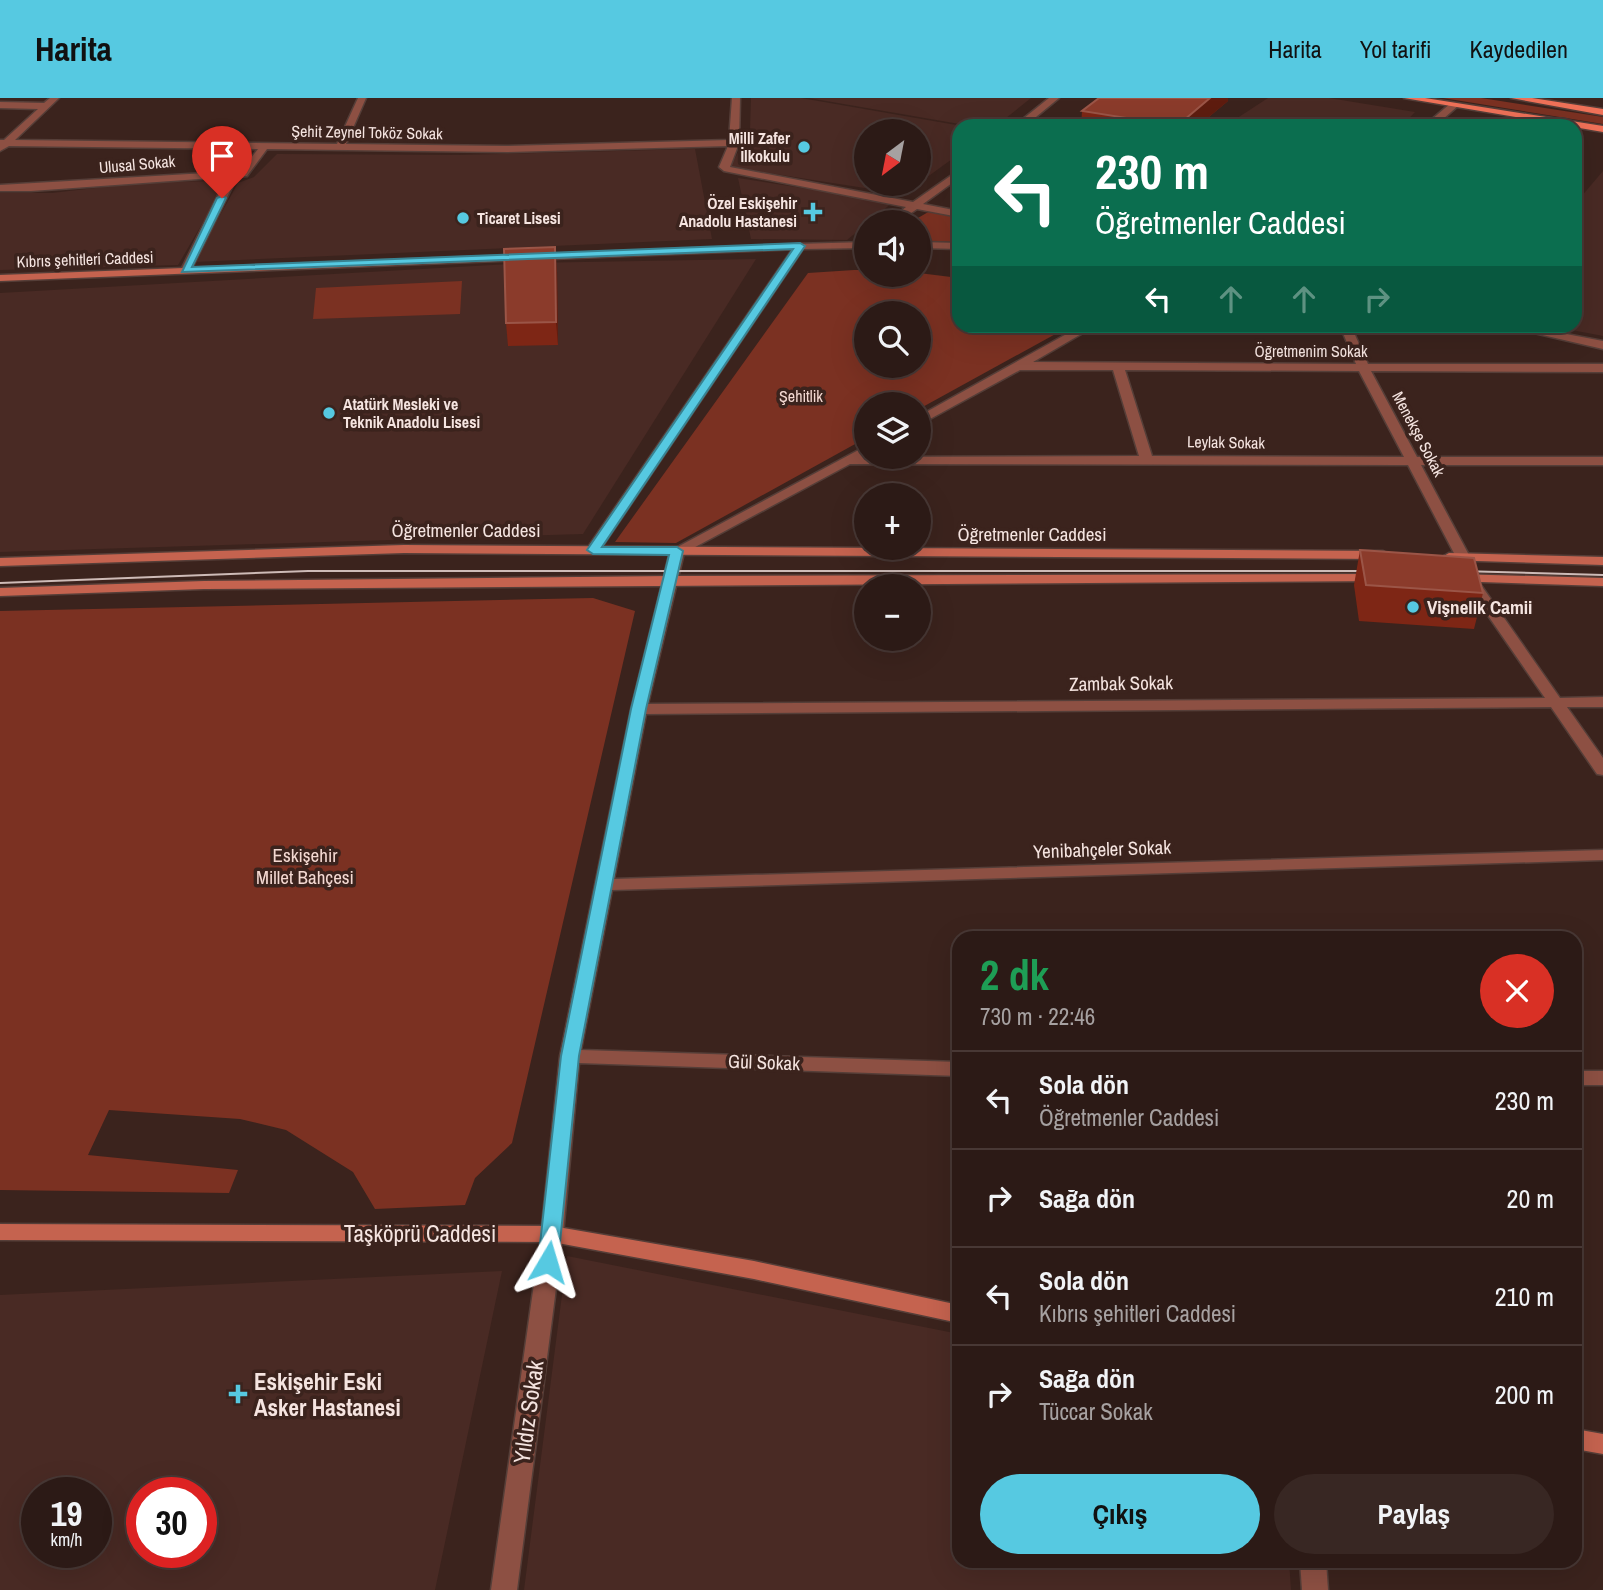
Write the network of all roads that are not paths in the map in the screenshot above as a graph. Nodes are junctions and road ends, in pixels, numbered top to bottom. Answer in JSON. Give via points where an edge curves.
{"nodes":[{"id":1,"x":55,"y":98,"type":"edge"},
{"id":2,"x":362,"y":98,"type":"edge"},
{"id":3,"x":736,"y":98,"type":"edge"},
{"id":4,"x":1055,"y":98,"type":"edge"},
{"id":5,"x":1408,"y":98,"type":"edge"},
{"id":6,"x":1515,"y":98,"type":"edge"},
{"id":7,"x":0,"y":105,"type":"edge"},
{"id":8,"x":1454,"y":105,"type":"junction"},
{"id":9,"x":46,"y":106,"type":"junction"},
{"id":10,"x":1603,"y":112,"type":"edge"},
{"id":11,"x":1028,"y":119,"type":"edge"},
{"id":12,"x":1437,"y":119,"type":"edge"},
{"id":13,"x":1541,"y":119,"type":"edge"},
{"id":14,"x":1582,"y":126,"type":"edge"},
{"id":15,"x":1603,"y":129,"type":"edge"},
{"id":16,"x":734,"y":143,"type":"junction"},
{"id":17,"x":2,"y":145,"type":"edge"},
{"id":18,"x":264,"y":147,"type":"junction"},
{"id":19,"x":340,"y":148,"type":"junction"},
{"id":20,"x":233,"y":174,"type":"junction"},
{"id":21,"x":952,"y":178,"type":"edge"},
{"id":22,"x":0,"y":188,"type":"edge"},
{"id":23,"x":917,"y":206,"type":"junction"},
{"id":24,"x":911,"y":210,"type":"edge"},
{"id":25,"x":952,"y":213,"type":"edge"},
{"id":26,"x":854,"y":243,"type":"edge"},
{"id":27,"x":931,"y":245,"type":"edge"},
{"id":28,"x":800,"y":246,"type":"junction"},
{"id":29,"x":952,"y":246,"type":"edge"},
{"id":30,"x":186,"y":270,"type":"junction"},
{"id":31,"x":0,"y":278,"type":"edge"},
{"id":32,"x":1077,"y":333,"type":"edge"},
{"id":33,"x":1349,"y":333,"type":"edge"},
{"id":34,"x":1544,"y":333,"type":"edge"},
{"id":35,"x":1603,"y":345,"type":"edge"},
{"id":36,"x":1018,"y":366,"type":"junction"},
{"id":37,"x":1118,"y":366,"type":"junction"},
{"id":38,"x":1363,"y":367,"type":"junction"},
{"id":39,"x":1603,"y":368,"type":"edge"},
{"id":40,"x":931,"y":414,"type":"edge"},
{"id":41,"x":854,"y":457,"type":"edge"},
{"id":42,"x":1146,"y":458,"type":"junction"},
{"id":43,"x":848,"y":460,"type":"junction"},
{"id":44,"x":1603,"y":461,"type":"edge"},
{"id":45,"x":1415,"y":462,"type":"junction"},
{"id":46,"x":593,"y":550,"type":"junction"},
{"id":47,"x":677,"y":551,"type":"junction"},
{"id":48,"x":1396,"y":555,"type":"edge"},
{"id":49,"x":1436,"y":556,"type":"edge"},
{"id":50,"x":1463,"y":557,"type":"junction"},
{"id":51,"x":1603,"y":561,"type":"edge"},
{"id":52,"x":0,"y":562,"type":"edge"},
{"id":53,"x":1400,"y":578,"type":"edge"},
{"id":54,"x":1442,"y":578,"type":"edge"},
{"id":55,"x":1469,"y":578,"type":"junction"},
{"id":56,"x":671,"y":580,"type":"junction"},
{"id":57,"x":1603,"y":582,"type":"edge"},
{"id":58,"x":0,"y":592,"type":"edge"},
{"id":59,"x":1557,"y":700,"type":"junction"},
{"id":60,"x":1603,"y":702,"type":"edge"},
{"id":61,"x":639,"y":709,"type":"junction"},
{"id":62,"x":1603,"y":770,"type":"edge"},
{"id":63,"x":1603,"y":855,"type":"edge"},
{"id":64,"x":603,"y":885,"type":"junction"},
{"id":65,"x":570,"y":1056,"type":"junction"},
{"id":66,"x":952,"y":1069,"type":"edge"},
{"id":67,"x":1582,"y":1078,"type":"edge"},
{"id":68,"x":1603,"y":1078,"type":"edge"},
{"id":69,"x":0,"y":1232,"type":"edge"},
{"id":70,"x":552,"y":1234,"type":"junction"},
{"id":71,"x":952,"y":1312,"type":"edge"},
{"id":72,"x":1582,"y":1440,"type":"edge"},
{"id":73,"x":1603,"y":1444,"type":"edge"},
{"id":74,"x":1313,"y":1568,"type":"edge"},
{"id":75,"x":504,"y":1590,"type":"edge"},
{"id":76,"x":1315,"y":1590,"type":"edge"}],
"edges":[{"from":1,"to":9,"type":"street"},
{"from":2,"to":19,"type":"street"},
{"from":3,"to":16,"type":"street"},
{"from":4,"to":11,"type":"street"},
{"from":5,"to":8,"type":"main road"},
{"from":6,"to":10,"type":"main road"},
{"from":7,"to":9,"type":"street"},
{"from":8,"to":12,"type":"street"},
{"from":8,"to":13,"type":"main road"},
{"from":9,"to":17,"type":"street"},
{"from":14,"to":15,"type":"main road"},
{"from":16,"to":19,"type":"street","name":"Şehit Zeynel Toköz Sokak"},
{"from":16,"to":23,"type":"street","via":[[724,167],[731,171]]},
{"from":17,"to":18,"type":"street","name":"Şehit Zeynel Toköz Sokak"},
{"from":18,"to":19,"type":"street","name":"Şehit Zeynel Toköz Sokak"},
{"from":18,"to":20,"type":"street","via":[[244,174]]},
{"from":20,"to":22,"type":"street","name":"Ulusal Sokak","via":[[159,176],[42,189]]},
{"from":20,"to":30,"type":"street"},
{"from":21,"to":23,"type":"street"},
{"from":23,"to":24,"type":"street"},
{"from":23,"to":25,"type":"street"},
{"from":26,"to":28,"type":"street"},
{"from":27,"to":29,"type":"street"},
{"from":28,"to":30,"type":"main road","name":"Kıbrıs şehitleri Caddesi"},
{"from":28,"to":46,"type":"street"},
{"from":30,"to":31,"type":"main road","name":"Kıbrıs şehitleri Caddesi"},
{"from":32,"to":36,"type":"street"},
{"from":33,"to":38,"type":"street","name":"Menekşe Sokak"},
{"from":34,"to":35,"type":"street"},
{"from":36,"to":37,"type":"street","name":"Öğretmenim Sokak"},
{"from":36,"to":40,"type":"street"},
{"from":37,"to":38,"type":"street","name":"Öğretmenim Sokak"},
{"from":37,"to":42,"type":"street"},
{"from":38,"to":39,"type":"street","name":"Öğretmenim Sokak"},
{"from":38,"to":45,"type":"street","name":"Menekşe Sokak"},
{"from":41,"to":43,"type":"street"},
{"from":42,"to":43,"type":"street","name":"Leylak Sokak"},
{"from":42,"to":45,"type":"street","name":"Leylak Sokak"},
{"from":43,"to":47,"type":"street"},
{"from":44,"to":45,"type":"street","name":"Leylak Sokak"},
{"from":45,"to":50,"type":"street","name":"Menekşe Sokak"},
{"from":46,"to":47,"type":"main road","name":"Öğretmenler Caddesi"},
{"from":46,"to":52,"type":"main road","name":"Öğretmenler Caddesi","via":[[404,549]]},
{"from":47,"to":48,"type":"main road","name":"Öğretmenler Caddesi"},
{"from":47,"to":56,"type":"street","name":"Yıldız Sokak"},
{"from":49,"to":50,"type":"main road"},
{"from":50,"to":51,"type":"main road"},
{"from":53,"to":56,"type":"main road"},
{"from":54,"to":55,"type":"main road"},
{"from":55,"to":57,"type":"main road"},
{"from":55,"to":59,"type":"street"},
{"from":56,"to":58,"type":"main road","via":[[204,584]]},
{"from":56,"to":61,"type":"street","name":"Yıldız Sokak"},
{"from":59,"to":60,"type":"street","name":"Zambak Sokak"},
{"from":59,"to":61,"type":"street","name":"Zambak Sokak"},
{"from":59,"to":62,"type":"street"},
{"from":61,"to":64,"type":"street","name":"Yıldız Sokak"},
{"from":63,"to":64,"type":"street","name":"Yenibahçeler Sokak"},
{"from":64,"to":65,"type":"street","name":"Yıldız Sokak"},
{"from":65,"to":66,"type":"street","name":"Gül Sokak"},
{"from":65,"to":70,"type":"street","name":"Yıldız Sokak"},
{"from":67,"to":68,"type":"street"},
{"from":69,"to":70,"type":"main road","name":"Taşköprü Caddesi"},
{"from":70,"to":71,"type":"main road","name":"Taşköprü Caddesi","via":[[754,1270]]},
{"from":70,"to":75,"type":"street","name":"Yıldız Sokak"},
{"from":72,"to":73,"type":"main road"},
{"from":74,"to":76,"type":"street"}]}
